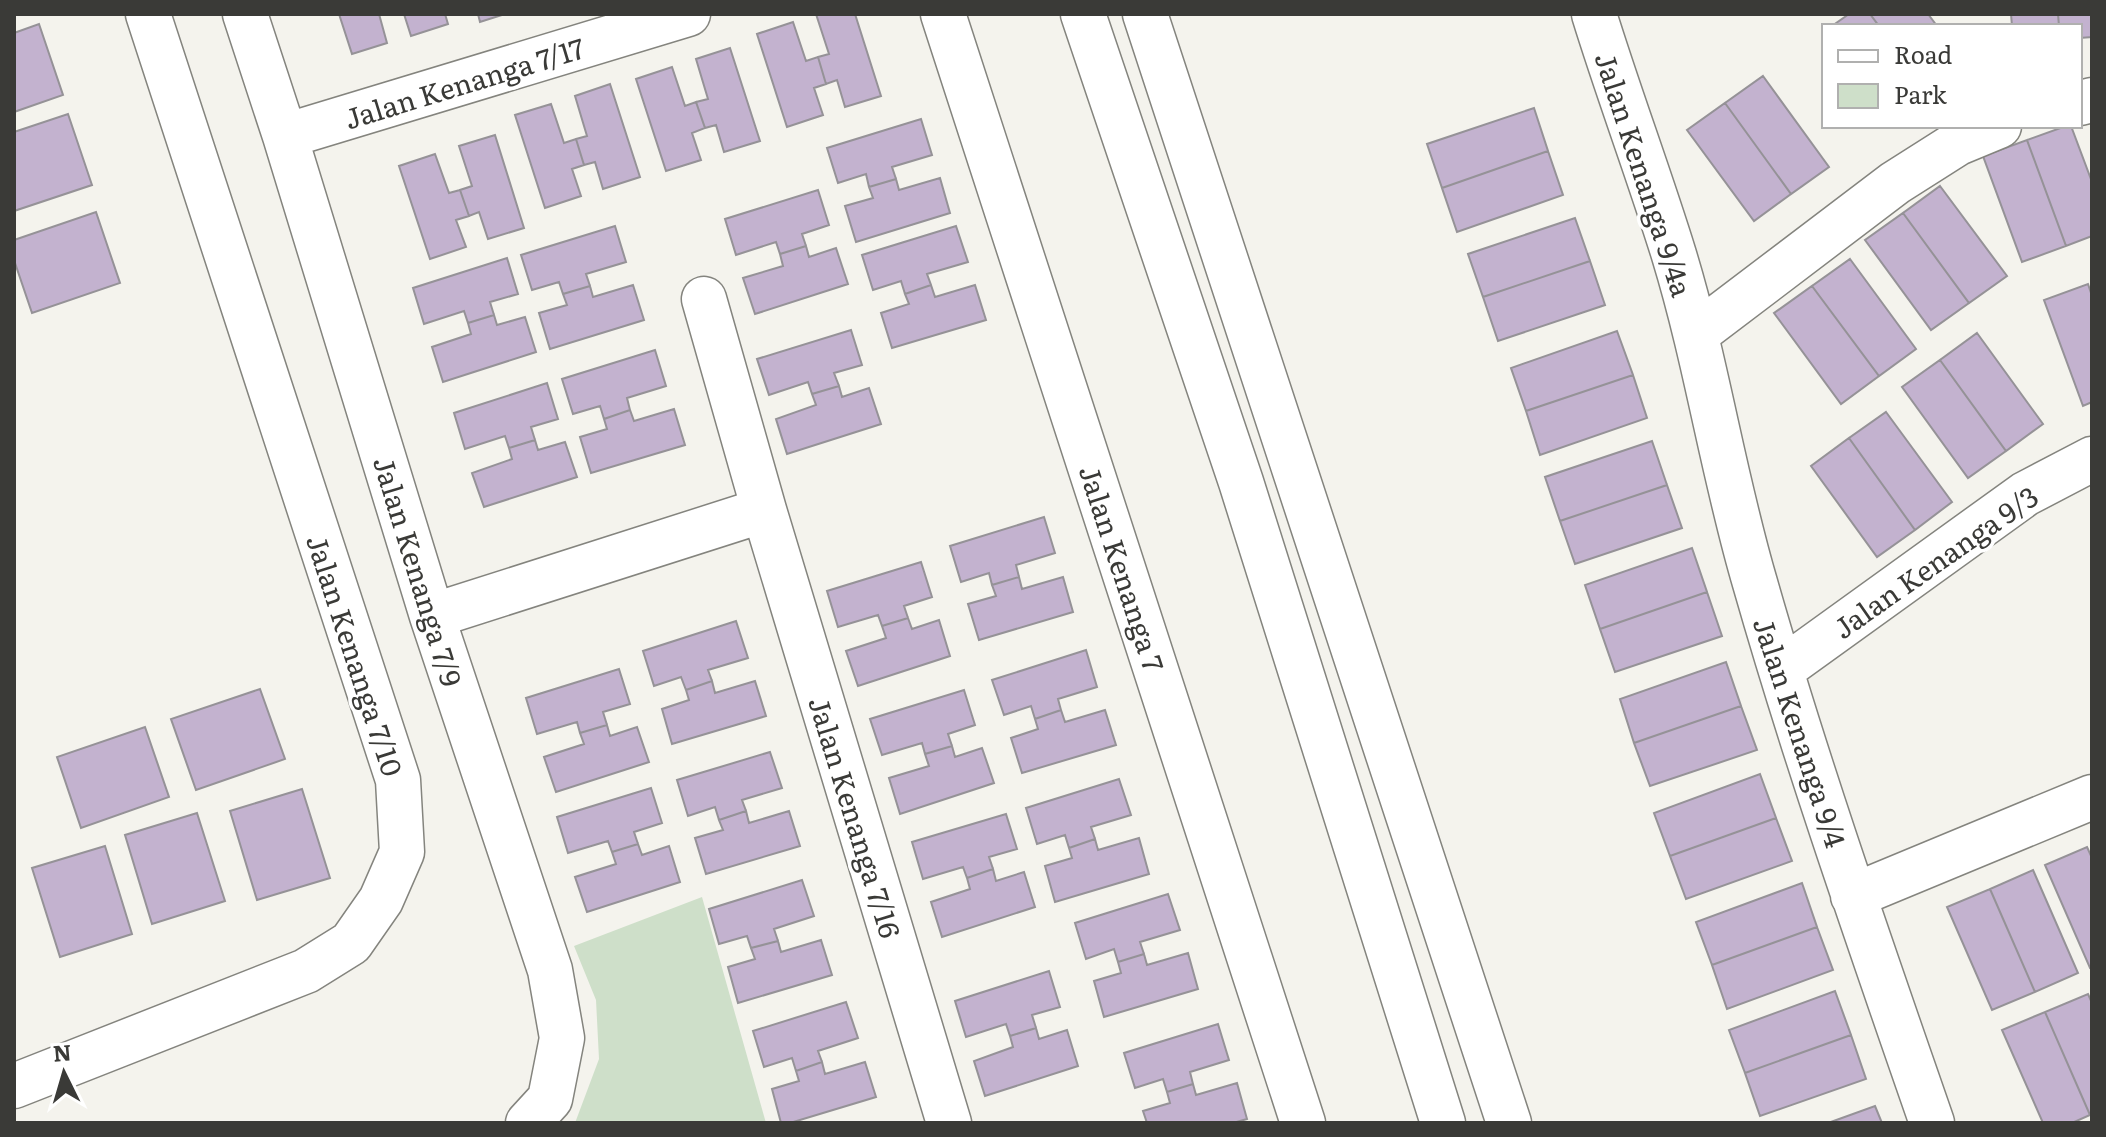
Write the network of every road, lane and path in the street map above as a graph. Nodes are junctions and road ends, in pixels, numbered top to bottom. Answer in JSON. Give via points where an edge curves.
{"nodes":[{"id":1,"x":148,"y":14,"type":"edge"},
{"id":2,"x":245,"y":14,"type":"edge"},
{"id":3,"x":688,"y":14,"type":"edge"},
{"id":4,"x":943,"y":14,"type":"edge"},
{"id":5,"x":1083,"y":14,"type":"edge"},
{"id":6,"x":1145,"y":14,"type":"edge"},
{"id":7,"x":1594,"y":14,"type":"edge"},
{"id":8,"x":1994,"y":128,"type":"edge"},
{"id":9,"x":285,"y":136,"type":"junction"},
{"id":10,"x":704,"y":299,"type":"dead end"},
{"id":11,"x":1696,"y":334,"type":"junction"},
{"id":12,"x":2092,"y":459,"type":"edge"},
{"id":13,"x":764,"y":510,"type":"junction"},
{"id":14,"x":432,"y":616,"type":"junction"},
{"id":15,"x":1781,"y":670,"type":"junction"},
{"id":16,"x":2092,"y":797,"type":"edge"},
{"id":17,"x":1853,"y":896,"type":"junction"},
{"id":18,"x":14,"y":1086,"type":"edge"},
{"id":19,"x":528,"y":1123,"type":"edge"},
{"id":20,"x":949,"y":1123,"type":"edge"},
{"id":21,"x":1303,"y":1123,"type":"edge"},
{"id":22,"x":1443,"y":1123,"type":"edge"},
{"id":23,"x":1509,"y":1123,"type":"edge"},
{"id":24,"x":1932,"y":1123,"type":"edge"}],
"edges":[{"from":1,"to":18,"type":"street","name":"Jalan Kenanga 7/10","via":[[398,780],[402,852],[381,900],[351,943],[306,971]]},
{"from":2,"to":9,"type":"street","name":"Jalan Kenanga 7/9"},
{"from":3,"to":9,"type":"street","name":"Jalan Kenanga 7/17"},
{"from":4,"to":21,"type":"street","name":"Jalan Kenanga 7"},
{"from":5,"to":22,"type":"street","via":[[1241,482]]},
{"from":6,"to":23,"type":"street"},
{"from":7,"to":11,"type":"street","name":"Jalan Kenanga 9/4a"},
{"from":8,"to":11,"type":"street","via":[[1958,143],[1895,183]]},
{"from":9,"to":14,"type":"street","name":"Jalan Kenanga 7/9"},
{"from":10,"to":13,"type":"street","name":"Jalan Kenanga 7/16"},
{"from":11,"to":15,"type":"street","name":"Jalan Kenanga 9/4","via":[[1754,582]]},
{"from":12,"to":15,"type":"street","name":"Jalan Kenanga 9/3","via":[[2025,494]]},
{"from":13,"to":14,"type":"street"},
{"from":13,"to":20,"type":"street","name":"Jalan Kenanga 7/16"},
{"from":14,"to":19,"type":"street","name":"Jalan Kenanga 7/9","via":[[550,970],[562,1038],[550,1099]]},
{"from":15,"to":17,"type":"street","name":"Jalan Kenanga 9/4"},
{"from":16,"to":17,"type":"street"},
{"from":17,"to":24,"type":"street","name":"Jalan Kenanga 9/4"}]}
